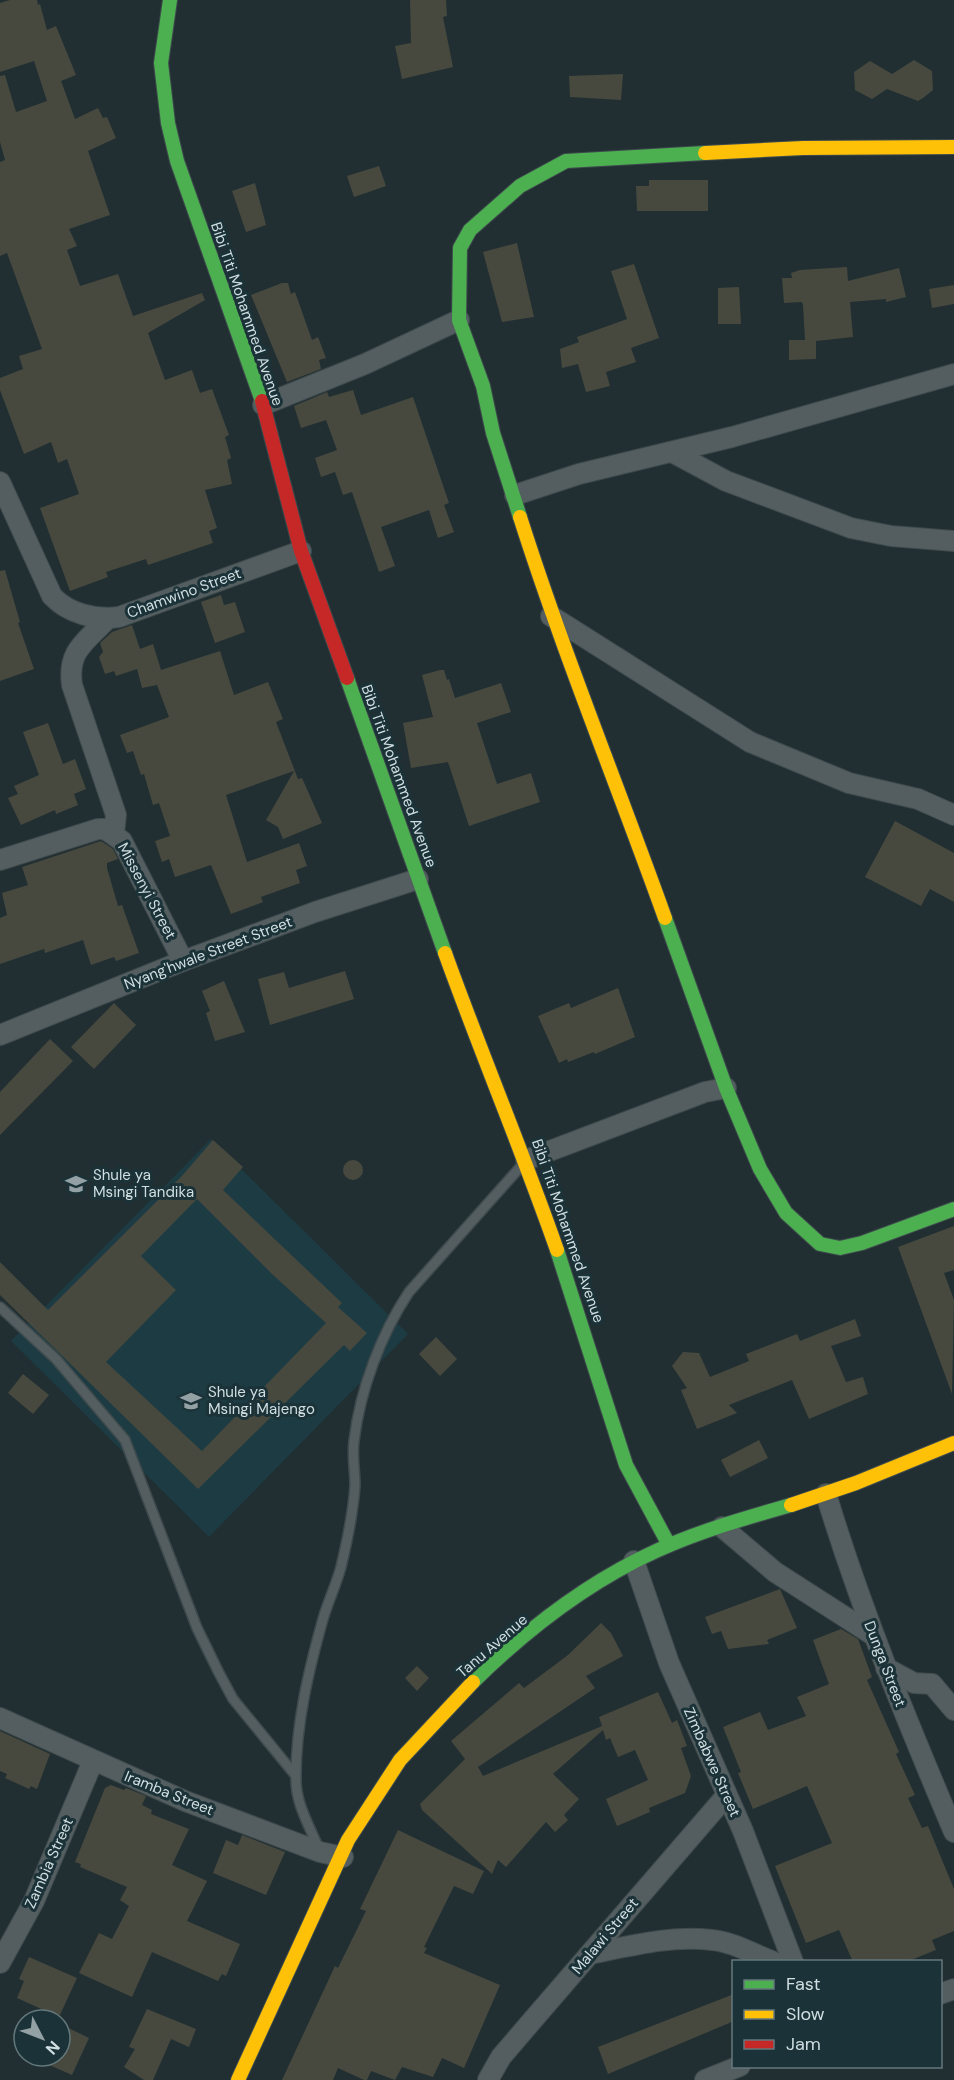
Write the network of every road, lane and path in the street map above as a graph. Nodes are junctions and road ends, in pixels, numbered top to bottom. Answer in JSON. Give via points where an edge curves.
{"nodes":[{"id":1,"x":170,"y":0,"type":"edge"},
{"id":2,"x":954,"y":147,"type":"edge"},
{"id":3,"x":459,"y":320,"type":"junction"},
{"id":4,"x":954,"y":374,"type":"edge"},
{"id":5,"x":262,"y":405,"type":"junction"},
{"id":6,"x":672,"y":452,"type":"junction"},
{"id":7,"x":0,"y":482,"type":"edge"},
{"id":8,"x":515,"y":495,"type":"junction"},
{"id":9,"x":954,"y":541,"type":"edge"},
{"id":10,"x":301,"y":551,"type":"junction"},
{"id":11,"x":551,"y":616,"type":"junction"},
{"id":12,"x":108,"y":618,"type":"junction"},
{"id":13,"x":954,"y":815,"type":"edge"},
{"id":14,"x":114,"y":833,"type":"junction"},
{"id":15,"x":0,"y":860,"type":"edge"},
{"id":16,"x":418,"y":879,"type":"junction"},
{"id":17,"x":183,"y":961,"type":"junction"},
{"id":18,"x":6,"y":1033,"type":"edge"},
{"id":19,"x":0,"y":1046,"type":"edge"},
{"id":20,"x":726,"y":1088,"type":"junction"},
{"id":21,"x":526,"y":1160,"type":"junction"},
{"id":22,"x":954,"y":1209,"type":"edge"},
{"id":23,"x":0,"y":1307,"type":"edge"},
{"id":24,"x":954,"y":1443,"type":"edge"},
{"id":25,"x":826,"y":1494,"type":"junction"},
{"id":26,"x":722,"y":1527,"type":"junction"},
{"id":27,"x":669,"y":1545,"type":"junction"},
{"id":28,"x":634,"y":1561,"type":"junction"},
{"id":29,"x":873,"y":1635,"type":"junction"},
{"id":30,"x":886,"y":1668,"type":"junction"},
{"id":31,"x":954,"y":1710,"type":"edge"},
{"id":32,"x":0,"y":1718,"type":"edge"},
{"id":33,"x":93,"y":1761,"type":"junction"},
{"id":34,"x":296,"y":1776,"type":"junction"},
{"id":35,"x":726,"y":1796,"type":"junction"},
{"id":36,"x":950,"y":1810,"type":"edge"},
{"id":37,"x":954,"y":1832,"type":"edge"},
{"id":38,"x":320,"y":1852,"type":"junction"},
{"id":39,"x":343,"y":1857,"type":"junction"},
{"id":40,"x":590,"y":1954,"type":"junction"},
{"id":41,"x":769,"y":1960,"type":"edge"},
{"id":42,"x":792,"y":1960,"type":"edge"},
{"id":43,"x":0,"y":1963,"type":"edge"},
{"id":44,"x":737,"y":2068,"type":"edge"},
{"id":45,"x":238,"y":2080,"type":"edge"},
{"id":46,"x":488,"y":2080,"type":"edge"},
{"id":47,"x":705,"y":2080,"type":"edge"}],
"edges":[{"from":1,"to":5,"type":"street","name":"Bibi Titi Mohammed Avenue","via":[[161,63],[168,123],[177,161]]},
{"from":2,"to":3,"type":"street","via":[[803,148],[566,161],[520,186],[470,230],[460,248]]},
{"from":3,"to":5,"type":"street","via":[[365,364]]},
{"from":3,"to":8,"type":"street"},
{"from":4,"to":6,"type":"street"},
{"from":5,"to":10,"type":"street","name":"Bibi Titi Mohammed Avenue"},
{"from":6,"to":8,"type":"street","via":[[579,474]]},
{"from":6,"to":9,"type":"street","via":[[726,481],[851,528]]},
{"from":7,"to":12,"type":"street","name":"Chamwino Street","via":[[52,596],[63,608]]},
{"from":8,"to":11,"type":"street"},
{"from":10,"to":12,"type":"street","name":"Chamwino Street"},
{"from":10,"to":16,"type":"street","name":"Bibi Titi Mohammed Avenue"},
{"from":11,"to":13,"type":"street","via":[[750,742],[849,783],[918,800]]},
{"from":11,"to":20,"type":"street","via":[[657,892]]},
{"from":12,"to":14,"type":"street","via":[[74,655],[70,671],[116,815]]},
{"from":14,"to":15,"type":"street","name":"Missenyi Street","via":[[98,829]]},
{"from":14,"to":17,"type":"street","name":"Missenyi Street","via":[[128,851]]},
{"from":16,"to":17,"type":"street","name":"Nyang'hwale Street Street"},
{"from":16,"to":21,"type":"street","name":"Bibi Titi Mohammed Avenue","via":[[472,1028]]},
{"from":17,"to":18,"type":"street","name":"Nyang'hwale Street Street"},
{"from":18,"to":19,"type":"street"},
{"from":20,"to":21,"type":"street","via":[[705,1092]]},
{"from":20,"to":22,"type":"street","via":[[760,1169],[786,1213],[820,1244],[840,1248],[862,1243]]},
{"from":21,"to":27,"type":"street","name":"Bibi Titi Mohammed Avenue","via":[[626,1465]]},
{"from":21,"to":34,"type":"lane","via":[[409,1292],[385,1334],[354,1442],[355,1487],[350,1522],[313,1657],[299,1727]]},
{"from":23,"to":34,"type":"lane","via":[[56,1359],[125,1440],[218,1671],[233,1698]]},
{"from":24,"to":25,"type":"street","name":"Tanu Avenue"},
{"from":25,"to":26,"type":"street","name":"Tanu Avenue"},
{"from":25,"to":29,"type":"street","name":"Dunga Street"},
{"from":26,"to":27,"type":"street","name":"Tanu Avenue"},
{"from":26,"to":29,"type":"street","via":[[775,1572]]},
{"from":27,"to":28,"type":"street","name":"Tanu Avenue"},
{"from":28,"to":35,"type":"street","name":"Zimbabwe Street","via":[[669,1663]]},
{"from":28,"to":39,"type":"street","name":"Tanu Avenue","via":[[519,1642],[455,1700],[399,1761],[348,1840]]},
{"from":29,"to":30,"type":"street","name":"Dunga Street"},
{"from":30,"to":31,"type":"street","via":[[914,1683],[932,1684]]},
{"from":30,"to":36,"type":"street","name":"Dunga Street"},
{"from":32,"to":33,"type":"street","name":"Iramba Street"},
{"from":33,"to":38,"type":"street","name":"Iramba Street","via":[[184,1801]]},
{"from":33,"to":43,"type":"street","name":"Zambia Street","via":[[34,1901]]},
{"from":34,"to":38,"type":"lane","via":[[302,1811]]},
{"from":35,"to":40,"type":"street","name":"Malawi Street"},
{"from":35,"to":42,"type":"street","name":"Zimbabwe Street"},
{"from":36,"to":37,"type":"street","name":"Dunga Street"},
{"from":38,"to":39,"type":"street","name":"Iramba Street"},
{"from":39,"to":45,"type":"street","name":"Tanu Avenue"},
{"from":40,"to":41,"type":"street","via":[[641,1944],[712,1940]]},
{"from":40,"to":46,"type":"street","name":"Malawi Street","via":[[501,2057]]},
{"from":44,"to":47,"type":"street"}]}
